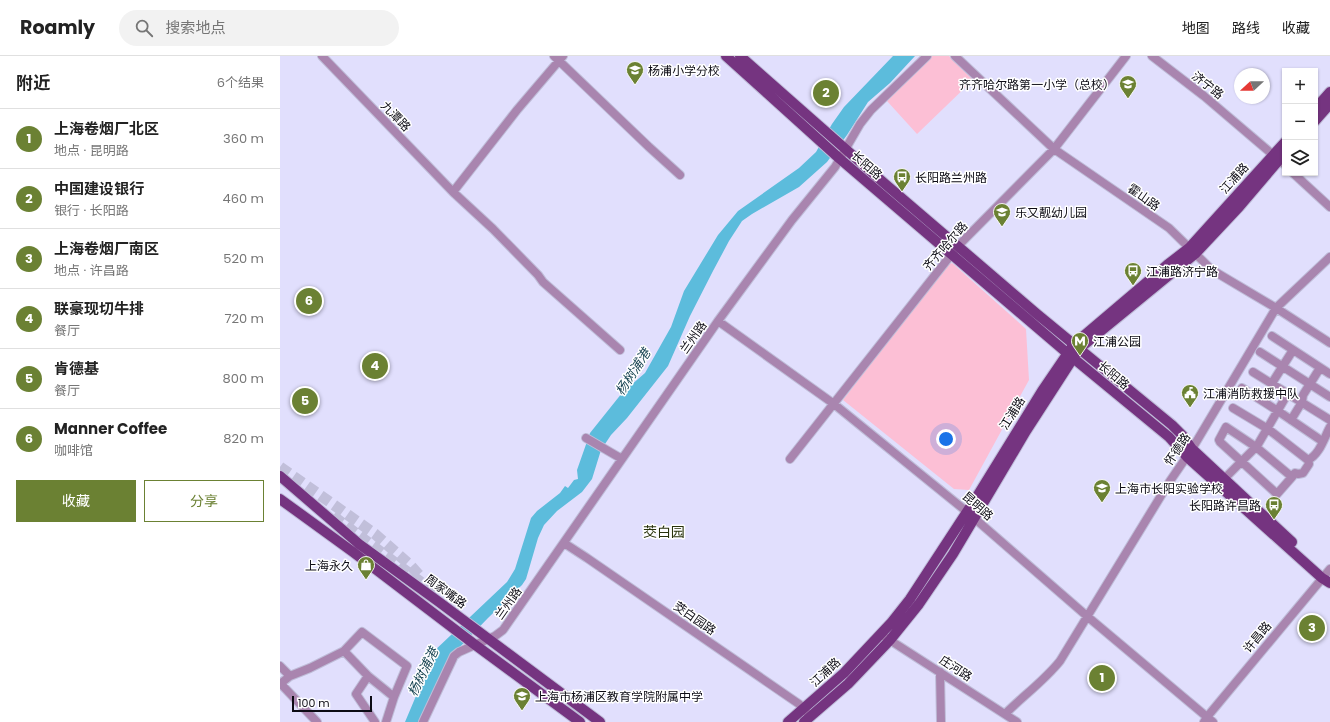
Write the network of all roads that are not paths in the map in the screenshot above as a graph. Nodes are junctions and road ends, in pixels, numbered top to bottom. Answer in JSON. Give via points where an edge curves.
{"nodes":[{"id":1,"x":322,"y":56,"type":"edge"},
{"id":2,"x":726,"y":56,"type":"edge"},
{"id":3,"x":740,"y":56,"type":"edge"},
{"id":4,"x":927,"y":56,"type":"edge"},
{"id":5,"x":955,"y":56,"type":"edge"},
{"id":6,"x":1126,"y":56,"type":"edge"},
{"id":7,"x":1152,"y":56,"type":"edge"},
{"id":8,"x":559,"y":58,"type":"edge"},
{"id":9,"x":1330,"y":92,"type":"edge"},
{"id":10,"x":1330,"y":104,"type":"edge"},
{"id":11,"x":1318,"y":106,"type":"edge"},
{"id":12,"x":1318,"y":117,"type":"edge"},
{"id":13,"x":814,"y":128,"type":"junction"},
{"id":14,"x":1054,"y":149,"type":"junction"},
{"id":15,"x":846,"y":150,"type":"junction"},
{"id":16,"x":1280,"y":158,"type":"edge"},
{"id":17,"x":840,"y":159,"type":"junction"},
{"id":18,"x":680,"y":175,"type":"dead end"},
{"id":19,"x":1296,"y":176,"type":"edge"},
{"id":20,"x":453,"y":192,"type":"junction"},
{"id":21,"x":1330,"y":206,"type":"edge"},
{"id":22,"x":958,"y":246,"type":"junction"},
{"id":23,"x":1192,"y":251,"type":"junction"},
{"id":24,"x":951,"y":255,"type":"junction"},
{"id":25,"x":1330,"y":257,"type":"edge"},
{"id":26,"x":1276,"y":308,"type":"junction"},
{"id":27,"x":718,"y":321,"type":"junction"},
{"id":28,"x":1272,"y":336,"type":"dead end"},
{"id":29,"x":1330,"y":343,"type":"edge"},
{"id":30,"x":620,"y":350,"type":"dead end"},
{"id":31,"x":1293,"y":350,"type":"junction"},
{"id":32,"x":1073,"y":351,"type":"junction"},
{"id":33,"x":1260,"y":352,"type":"dead end"},
{"id":34,"x":1282,"y":367,"type":"junction"},
{"id":35,"x":1320,"y":368,"type":"junction"},
{"id":36,"x":1254,"y":372,"type":"dead end"},
{"id":37,"x":1330,"y":374,"type":"edge"},
{"id":38,"x":1272,"y":383,"type":"junction"},
{"id":39,"x":1310,"y":384,"type":"junction"},
{"id":40,"x":1242,"y":388,"type":"dead end"},
{"id":41,"x":1288,"y":393,"type":"junction"},
{"id":42,"x":1330,"y":397,"type":"edge"},
{"id":43,"x":1302,"y":402,"type":"junction"},
{"id":44,"x":834,"y":404,"type":"junction"},
{"id":45,"x":1233,"y":408,"type":"dead end"},
{"id":46,"x":1278,"y":411,"type":"junction"},
{"id":47,"x":1329,"y":417,"type":"edge"},
{"id":48,"x":1291,"y":420,"type":"junction"},
{"id":49,"x":1330,"y":427,"type":"edge"},
{"id":50,"x":1268,"y":429,"type":"junction"},
{"id":51,"x":586,"y":438,"type":"dead end"},
{"id":52,"x":1322,"y":441,"type":"junction"},
{"id":53,"x":1256,"y":448,"type":"junction"},
{"id":54,"x":1190,"y":453,"type":"junction"},
{"id":55,"x":622,"y":459,"type":"junction"},
{"id":56,"x":790,"y":459,"type":"dead end"},
{"id":57,"x":1308,"y":460,"type":"junction"},
{"id":58,"x":1242,"y":462,"type":"junction"},
{"id":59,"x":280,"y":476,"type":"edge"},
{"id":60,"x":1292,"y":477,"type":"junction"},
{"id":61,"x":1224,"y":479,"type":"junction"},
{"id":62,"x":280,"y":499,"type":"edge"},
{"id":63,"x":970,"y":514,"type":"junction"},
{"id":64,"x":564,"y":543,"type":"junction"},
{"id":65,"x":1328,"y":576,"type":"edge"},
{"id":66,"x":1088,"y":617,"type":"junction"},
{"id":67,"x":881,"y":634,"type":"junction"},
{"id":68,"x":489,"y":639,"type":"junction"},
{"id":69,"x":890,"y":640,"type":"junction"},
{"id":70,"x":471,"y":642,"type":"junction"},
{"id":71,"x":344,"y":651,"type":"junction"},
{"id":72,"x":280,"y":666,"type":"edge"},
{"id":73,"x":940,"y":672,"type":"junction"},
{"id":74,"x":290,"y":676,"type":"junction"},
{"id":75,"x":368,"y":676,"type":"junction"},
{"id":76,"x":280,"y":684,"type":"edge"},
{"id":77,"x":394,"y":697,"type":"junction"},
{"id":78,"x":1005,"y":714,"type":"junction"},
{"id":79,"x":806,"y":716,"type":"edge"},
{"id":80,"x":1208,"y":720,"type":"edge"},
{"id":81,"x":317,"y":722,"type":"edge"},
{"id":82,"x":375,"y":722,"type":"edge"},
{"id":83,"x":386,"y":722,"type":"edge"},
{"id":84,"x":423,"y":722,"type":"edge"},
{"id":85,"x":580,"y":722,"type":"edge"},
{"id":86,"x":600,"y":722,"type":"edge"},
{"id":87,"x":788,"y":722,"type":"edge"},
{"id":88,"x":941,"y":722,"type":"edge"},
{"id":89,"x":1017,"y":722,"type":"edge"}],
"edges":[{"from":1,"to":20,"type":"street","name":"九潭路"},
{"from":2,"to":13,"type":"main road"},
{"from":3,"to":13,"type":"main road"},
{"from":4,"to":15,"type":"street","name":"兰州路","via":[[864,118]]},
{"from":5,"to":14,"type":"street","name":"霍山路"},
{"from":6,"to":14,"type":"street","name":"齐齐哈尔路"},
{"from":7,"to":16,"type":"street","name":"济宁路"},
{"from":8,"to":18,"type":"street"},
{"from":8,"to":20,"type":"street"},
{"from":9,"to":11,"type":"main road"},
{"from":10,"to":12,"type":"main road"},
{"from":13,"to":15,"type":"main road","name":"长阳路"},
{"from":13,"to":17,"type":"main road","name":"长阳路"},
{"from":14,"to":22,"type":"street","name":"齐齐哈尔路"},
{"from":14,"to":23,"type":"street","name":"霍山路","via":[[1168,228]]},
{"from":15,"to":17,"type":"street","name":"兰州路"},
{"from":15,"to":22,"type":"main road","name":"长阳路"},
{"from":16,"to":23,"type":"main road","name":"江浦路","via":[[1239,207]]},
{"from":17,"to":24,"type":"main road","name":"长阳路"},
{"from":17,"to":27,"type":"street","name":"兰州路"},
{"from":19,"to":21,"type":"street"},
{"from":20,"to":30,"type":"street","name":"九潭路","via":[[493,229],[543,282]]},
{"from":22,"to":24,"type":"street","name":"齐齐哈尔路"},
{"from":22,"to":32,"type":"main road","name":"长阳路","via":[[1037,314]]},
{"from":23,"to":26,"type":"street","name":"霍山路","via":[[1212,270]]},
{"from":23,"to":32,"type":"main road","name":"江浦路"},
{"from":24,"to":32,"type":"main road","name":"长阳路"},
{"from":24,"to":44,"type":"street","name":"齐齐哈尔路"},
{"from":25,"to":26,"type":"street","name":"怀德路"},
{"from":26,"to":29,"type":"street","name":"霍山路"},
{"from":26,"to":54,"type":"street","name":"怀德路"},
{"from":27,"to":44,"type":"street","name":"昆明路"},
{"from":27,"to":55,"type":"street","name":"兰州路"},
{"from":28,"to":31,"type":"street"},
{"from":31,"to":34,"type":"street"},
{"from":31,"to":35,"type":"street"},
{"from":32,"to":54,"type":"main road","name":"长阳路"},
{"from":32,"to":63,"type":"main road","name":"江浦路","via":[[1022,437]]},
{"from":33,"to":34,"type":"street"},
{"from":34,"to":38,"type":"street"},
{"from":34,"to":39,"type":"street"},
{"from":35,"to":37,"type":"street"},
{"from":35,"to":39,"type":"street"},
{"from":36,"to":38,"type":"street"},
{"from":38,"to":41,"type":"street"},
{"from":39,"to":42,"type":"street"},
{"from":39,"to":43,"type":"street"},
{"from":40,"to":46,"type":"street"},
{"from":41,"to":43,"type":"street"},
{"from":41,"to":46,"type":"street"},
{"from":43,"to":47,"type":"street"},
{"from":43,"to":48,"type":"street"},
{"from":44,"to":56,"type":"street","name":"齐齐哈尔路"},
{"from":44,"to":63,"type":"street","name":"昆明路"},
{"from":45,"to":50,"type":"street"},
{"from":46,"to":48,"type":"street"},
{"from":46,"to":50,"type":"street"},
{"from":48,"to":52,"type":"street"},
{"from":49,"to":52,"type":"street"},
{"from":50,"to":53,"type":"street"},
{"from":50,"to":57,"type":"street"},
{"from":51,"to":55,"type":"street"},
{"from":52,"to":57,"type":"street","via":[[1313,457]]},
{"from":53,"to":58,"type":"street"},
{"from":53,"to":58,"type":"street","via":[[1226,427],[1219,440]]},
{"from":53,"to":60,"type":"street"},
{"from":54,"to":61,"type":"main road","name":"长阳路"},
{"from":54,"to":65,"type":"main road","name":"长阳路"},
{"from":54,"to":66,"type":"street","name":"怀德路","via":[[1170,480]]},
{"from":55,"to":64,"type":"street","name":"兰州路"},
{"from":57,"to":60,"type":"street","via":[[1309,464],[1303,473],[1295,473]]},
{"from":58,"to":60,"type":"street","via":[[1277,494]]},
{"from":58,"to":61,"type":"street"},
{"from":59,"to":68,"type":"main road","name":"周家嘴路","via":[[359,544]]},
{"from":61,"to":65,"type":"main road","name":"长阳路"},
{"from":62,"to":70,"type":"main road","name":"周家嘴路"},
{"from":63,"to":66,"type":"street","name":"昆明路"},
{"from":63,"to":67,"type":"main road","name":"江浦路","via":[[923,581]]},
{"from":63,"to":69,"type":"main road","name":"江浦路","via":[[939,576]]},
{"from":64,"to":68,"type":"street","name":"兰州路","via":[[503,630]]},
{"from":64,"to":79,"type":"street","name":"茭白园路","via":[[800,704]]},
{"from":65,"to":80,"type":"street","name":"许昌路"},
{"from":66,"to":78,"type":"street","name":"怀德路","via":[[1050,674]]},
{"from":66,"to":80,"type":"street","name":"昆明路"},
{"from":67,"to":69,"type":"street","name":"庄河路"},
{"from":67,"to":79,"type":"main road","name":"江浦路"},
{"from":68,"to":70,"type":"street","name":"兰州路"},
{"from":68,"to":86,"type":"main road","name":"周家嘴路"},
{"from":69,"to":73,"type":"street","name":"庄河路"},
{"from":69,"to":79,"type":"main road","name":"江浦路","via":[[848,684]]},
{"from":70,"to":84,"type":"street","name":"兰州路","via":[[454,656]]},
{"from":70,"to":85,"type":"main road","name":"周家嘴路"},
{"from":71,"to":74,"type":"street"},
{"from":71,"to":75,"type":"street"},
{"from":71,"to":77,"type":"street","via":[[362,632],[407,666]]},
{"from":72,"to":74,"type":"street"},
{"from":73,"to":78,"type":"street","name":"庄河路"},
{"from":73,"to":88,"type":"street"},
{"from":74,"to":76,"type":"street"},
{"from":75,"to":77,"type":"street"},
{"from":75,"to":82,"type":"street","via":[[356,694]]},
{"from":76,"to":81,"type":"street"},
{"from":77,"to":83,"type":"street"},
{"from":78,"to":89,"type":"street","name":"庄河路"},
{"from":79,"to":87,"type":"main road","name":"江浦路"}]}
